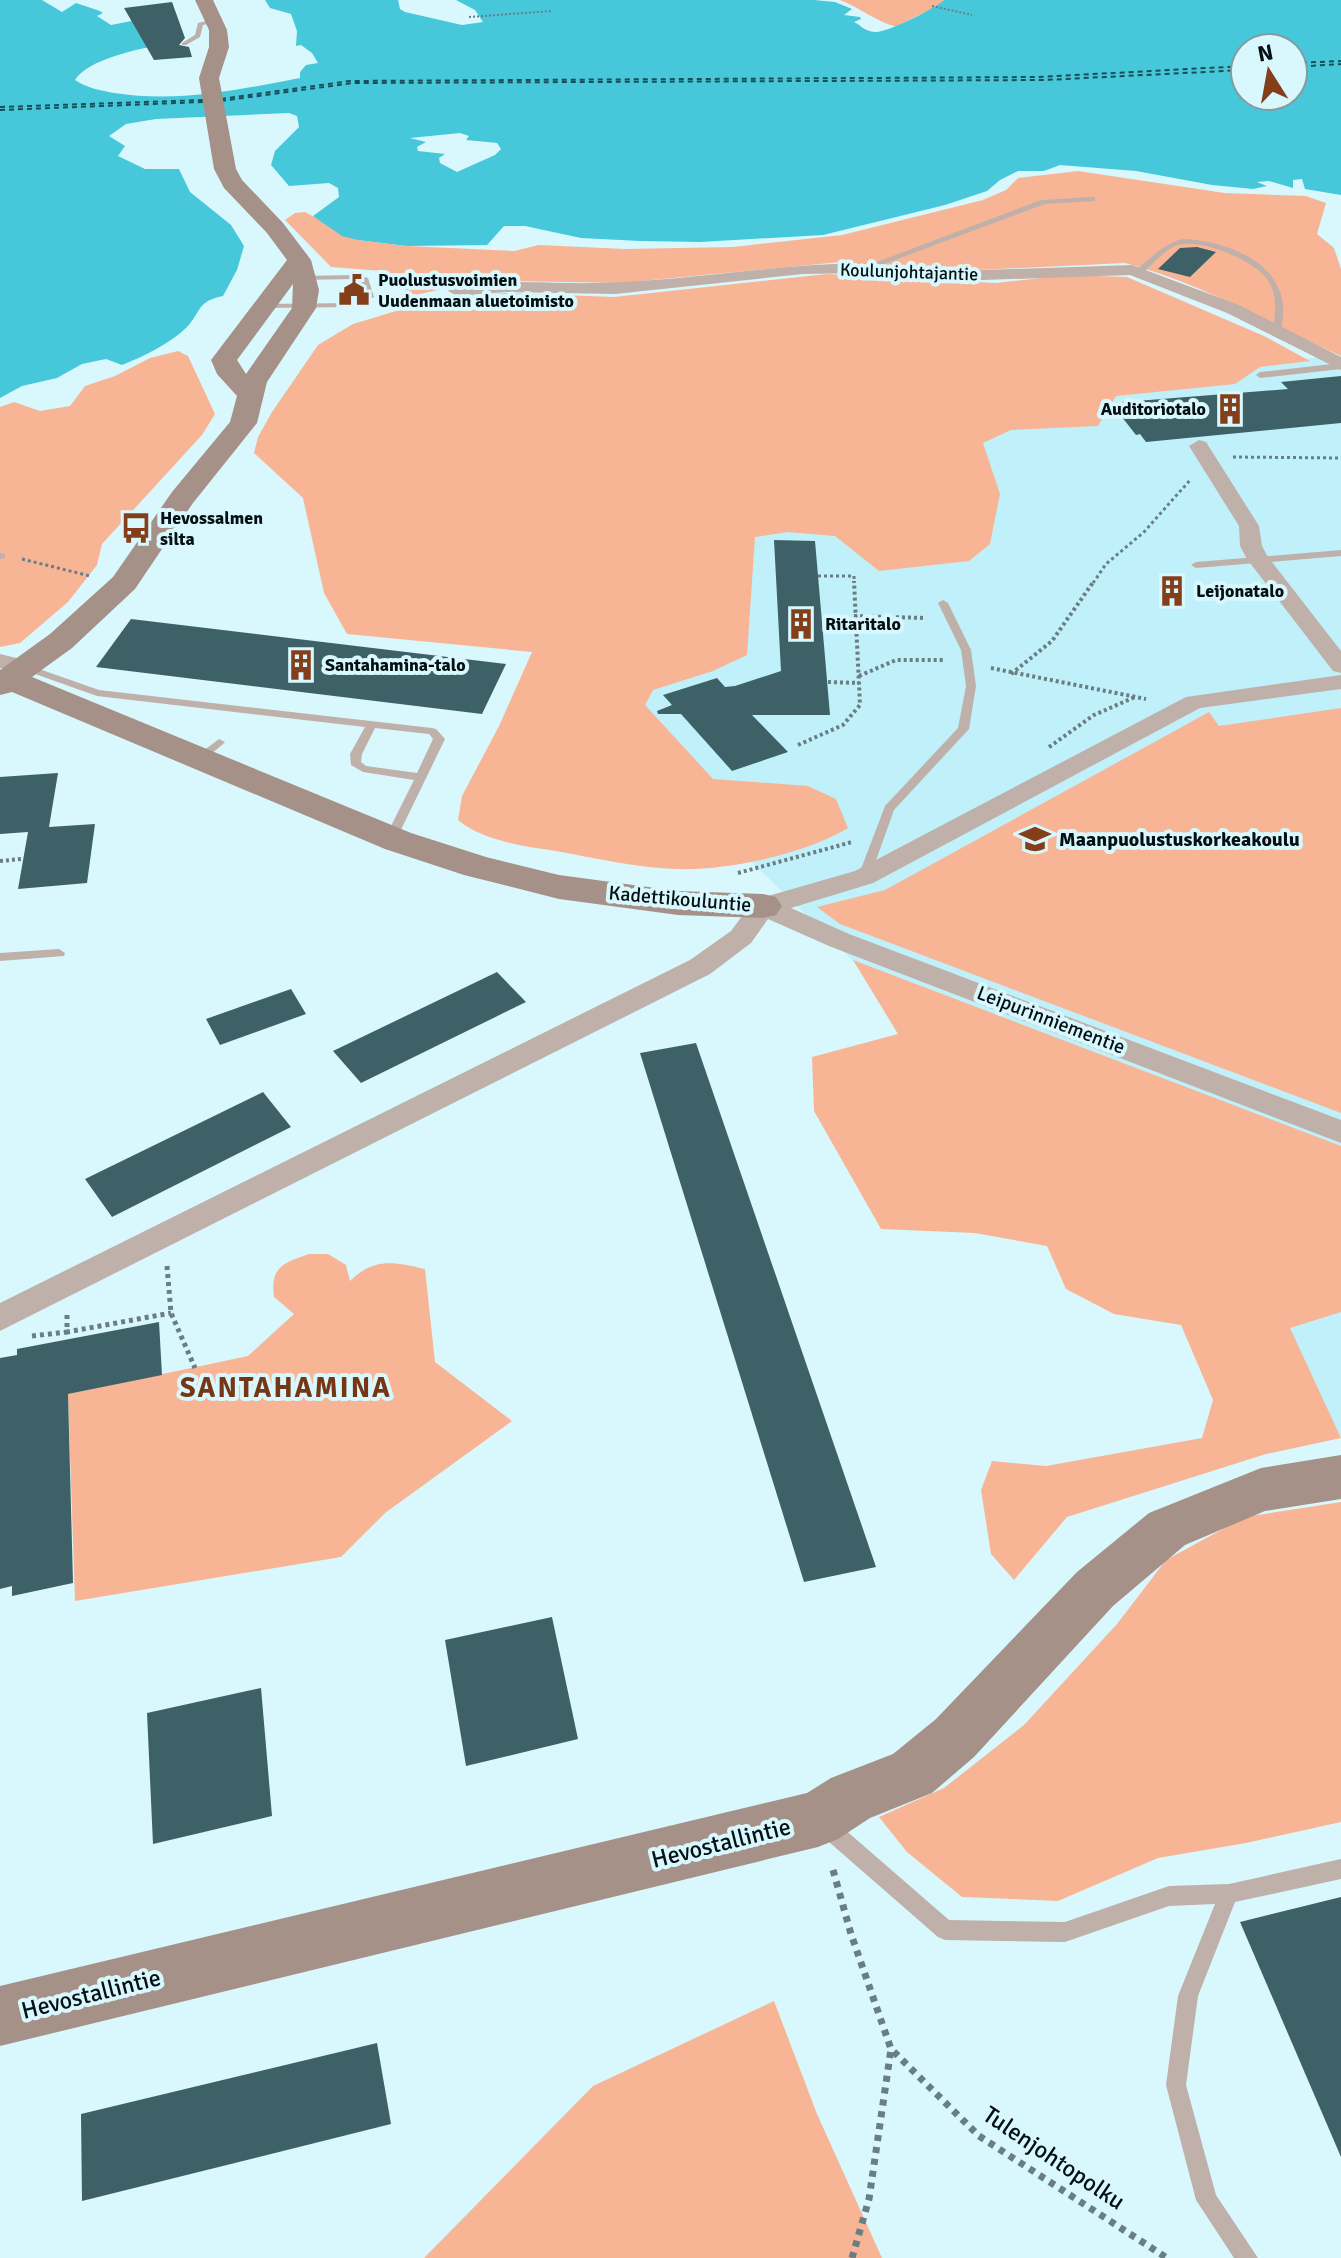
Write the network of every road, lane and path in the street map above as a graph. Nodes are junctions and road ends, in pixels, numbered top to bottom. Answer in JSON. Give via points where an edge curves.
{"nodes":[{"id":1,"x":204,"y":0,"type":"edge"},
{"id":2,"x":932,"y":6,"type":"dead end"},
{"id":3,"x":552,"y":11,"type":"dead end"},
{"id":4,"x":972,"y":15,"type":"dead end"},
{"id":5,"x":469,"y":17,"type":"dead end"},
{"id":6,"x":215,"y":21,"type":"junction"},
{"id":7,"x":184,"y":44,"type":"dead end"},
{"id":8,"x":1092,"y":199,"type":"dead end"},
{"id":9,"x":865,"y":268,"type":"junction"},
{"id":10,"x":296,"y":272,"type":"junction"},
{"id":11,"x":1139,"y":272,"type":"junction"},
{"id":12,"x":457,"y":291,"type":"dead end"},
{"id":13,"x":264,"y":306,"type":"junction"},
{"id":14,"x":304,"y":308,"type":"junction"},
{"id":15,"x":1277,"y":331,"type":"junction"},
{"id":16,"x":1341,"y":365,"type":"edge"},
{"id":17,"x":1260,"y":375,"type":"dead end"},
{"id":18,"x":250,"y":395,"type":"junction"},
{"id":19,"x":1201,"y":449,"type":"junction"},
{"id":20,"x":1341,"y":458,"type":"edge"},
{"id":21,"x":1341,"y":553,"type":"edge"},
{"id":22,"x":1,"y":556,"type":"edge"},
{"id":23,"x":1258,"y":559,"type":"junction"},
{"id":24,"x":1196,"y":565,"type":"dead end"},
{"id":25,"x":818,"y":576,"type":"dead end"},
{"id":26,"x":124,"y":583,"type":"junction"},
{"id":27,"x":943,"y":603,"type":"dead end"},
{"id":28,"x":854,"y":616,"type":"junction"},
{"id":29,"x":949,"y":618,"type":"junction"},
{"id":30,"x":967,"y":662,"type":"junction"},
{"id":31,"x":1341,"y":666,"type":"edge"},
{"id":32,"x":9,"y":673,"type":"edge"},
{"id":33,"x":1011,"y":674,"type":"junction"},
{"id":34,"x":859,"y":676,"type":"junction"},
{"id":35,"x":828,"y":682,"type":"dead end"},
{"id":36,"x":1341,"y":682,"type":"edge"},
{"id":37,"x":859,"y":683,"type":"junction"},
{"id":38,"x":1135,"y":697,"type":"junction"},
{"id":39,"x":1194,"y":702,"type":"junction"},
{"id":40,"x":372,"y":724,"type":"junction"},
{"id":41,"x":798,"y":745,"type":"dead end"},
{"id":42,"x":1039,"y":755,"type":"dead end"},
{"id":43,"x":421,"y":777,"type":"junction"},
{"id":44,"x":880,"y":836,"type":"junction"},
{"id":45,"x":391,"y":838,"type":"junction"},
{"id":46,"x":21,"y":859,"type":"dead end"},
{"id":47,"x":0,"y":861,"type":"edge"},
{"id":48,"x":736,"y":874,"type":"dead end"},
{"id":49,"x":864,"y":877,"type":"junction"},
{"id":50,"x":763,"y":906,"type":"junction"},
{"id":51,"x":59,"y":953,"type":"dead end"},
{"id":52,"x":0,"y":957,"type":"edge"},
{"id":53,"x":1341,"y":1132,"type":"edge"},
{"id":54,"x":166,"y":1235,"type":"junction"},
{"id":55,"x":67,"y":1285,"type":"junction"},
{"id":56,"x":171,"y":1313,"type":"junction"},
{"id":57,"x":0,"y":1318,"type":"edge"},
{"id":58,"x":195,"y":1368,"type":"dead end"},
{"id":59,"x":1341,"y":1477,"type":"edge"},
{"id":60,"x":818,"y":1819,"type":"junction"},
{"id":61,"x":1341,"y":1869,"type":"edge"},
{"id":62,"x":1229,"y":1894,"type":"junction"},
{"id":63,"x":0,"y":2016,"type":"edge"},
{"id":64,"x":891,"y":2049,"type":"junction"},
{"id":65,"x":852,"y":2258,"type":"edge"},
{"id":66,"x":1167,"y":2258,"type":"edge"},
{"id":67,"x":1247,"y":2258,"type":"edge"}],
"edges":[{"from":1,"to":6,"type":"main road"},
{"from":2,"to":4,"type":"path"},
{"from":3,"to":5,"type":"path"},
{"from":6,"to":7,"type":"lane","via":[[200,24],[198,36]]},
{"from":6,"to":10,"type":"main road","via":[[219,47],[210,71],[211,95],[225,169],[275,228]]},
{"from":8,"to":9,"type":"lane","via":[[1044,202]]},
{"from":9,"to":11,"type":"street","name":"Koulunjohtajantie","via":[[954,276]]},
{"from":9,"to":12,"type":"street","name":"Koulunjohtajantie","via":[[803,269],[615,289]]},
{"from":10,"to":13,"type":"main road"},
{"from":10,"to":14,"type":"main road"},
{"from":10,"to":14,"type":"lane","via":[[358,277],[365,280],[370,297],[353,305]]},
{"from":11,"to":15,"type":"street","name":"Koulunjohtajantie"},
{"from":11,"to":15,"type":"lane","via":[[1173,244],[1184,242],[1241,256],[1270,277],[1277,291]]},
{"from":13,"to":14,"type":"lane"},
{"from":13,"to":18,"type":"main road","via":[[224,360]]},
{"from":14,"to":18,"type":"main road","via":[[260,371]]},
{"from":15,"to":16,"type":"street","name":"Koulunjohtajantie"},
{"from":16,"to":17,"type":"lane"},
{"from":18,"to":26,"type":"main road","via":[[243,423],[182,498]]},
{"from":19,"to":20,"type":"path","via":[[1234,457]]},
{"from":19,"to":23,"type":"street","via":[[1249,526]]},
{"from":19,"to":33,"type":"path","via":[[1197,473],[1144,532],[1106,564],[1052,641]]},
{"from":21,"to":23,"type":"lane"},
{"from":22,"to":26,"type":"path"},
{"from":23,"to":24,"type":"lane"},
{"from":23,"to":31,"type":"street"},
{"from":25,"to":28,"type":"path","via":[[854,576]]},
{"from":26,"to":32,"type":"main road","via":[[61,641]]},
{"from":27,"to":29,"type":"lane"},
{"from":28,"to":29,"type":"path"},
{"from":28,"to":34,"type":"path"},
{"from":29,"to":30,"type":"lane"},
{"from":30,"to":33,"type":"path"},
{"from":30,"to":34,"type":"path","via":[[896,660]]},
{"from":30,"to":44,"type":"lane","via":[[971,686],[963,729],[889,809]]},
{"from":32,"to":40,"type":"lane","via":[[97,693]]},
{"from":32,"to":45,"type":"main road","name":"Kadettikouluntie","via":[[209,751]]},
{"from":33,"to":38,"type":"path"},
{"from":34,"to":37,"type":"path"},
{"from":35,"to":37,"type":"path"},
{"from":36,"to":39,"type":"street","name":"Kadettikouluntie"},
{"from":37,"to":41,"type":"path","via":[[860,705],[853,716]]},
{"from":38,"to":39,"type":"path"},
{"from":38,"to":42,"type":"path","via":[[1094,715]]},
{"from":39,"to":49,"type":"street","name":"Kadettikouluntie"},
{"from":40,"to":43,"type":"lane","via":[[355,763],[363,769]]},
{"from":40,"to":43,"type":"lane","via":[[432,731],[439,739]]},
{"from":43,"to":45,"type":"lane"},
{"from":44,"to":48,"type":"path"},
{"from":44,"to":49,"type":"lane"},
{"from":45,"to":50,"type":"main road","name":"Kadettikouluntie","via":[[559,887],[678,903]]},
{"from":46,"to":47,"type":"path"},
{"from":49,"to":50,"type":"street","name":"Kadettikouluntie"},
{"from":50,"to":53,"type":"street","name":"Leipurinniementie"},
{"from":50,"to":54,"type":"street","via":[[741,937],[700,967]]},
{"from":51,"to":52,"type":"lane"},
{"from":54,"to":55,"type":"street"},
{"from":54,"to":56,"type":"path"},
{"from":55,"to":56,"type":"path","via":[[67,1332]]},
{"from":55,"to":57,"type":"street"},
{"from":56,"to":58,"type":"path"},
{"from":59,"to":60,"type":"main road","name":"Hevostallintie","via":[[1261,1490],[1167,1529],[1095,1589],[955,1738],[912,1774],[851,1798]]},
{"from":60,"to":62,"type":"lane","via":[[945,1930],[1065,1932],[1169,1896]]},
{"from":60,"to":63,"type":"main road","name":"Hevostallintie"},
{"from":60,"to":64,"type":"path","name":"Tulenjohtopolku"},
{"from":61,"to":62,"type":"lane"},
{"from":62,"to":67,"type":"lane","via":[[1188,1996],[1176,2085],[1207,2200]]},
{"from":64,"to":65,"type":"path","via":[[869,2199]]},
{"from":64,"to":66,"type":"path","name":"Tulenjohtopolku","via":[[979,2136]]}]}
